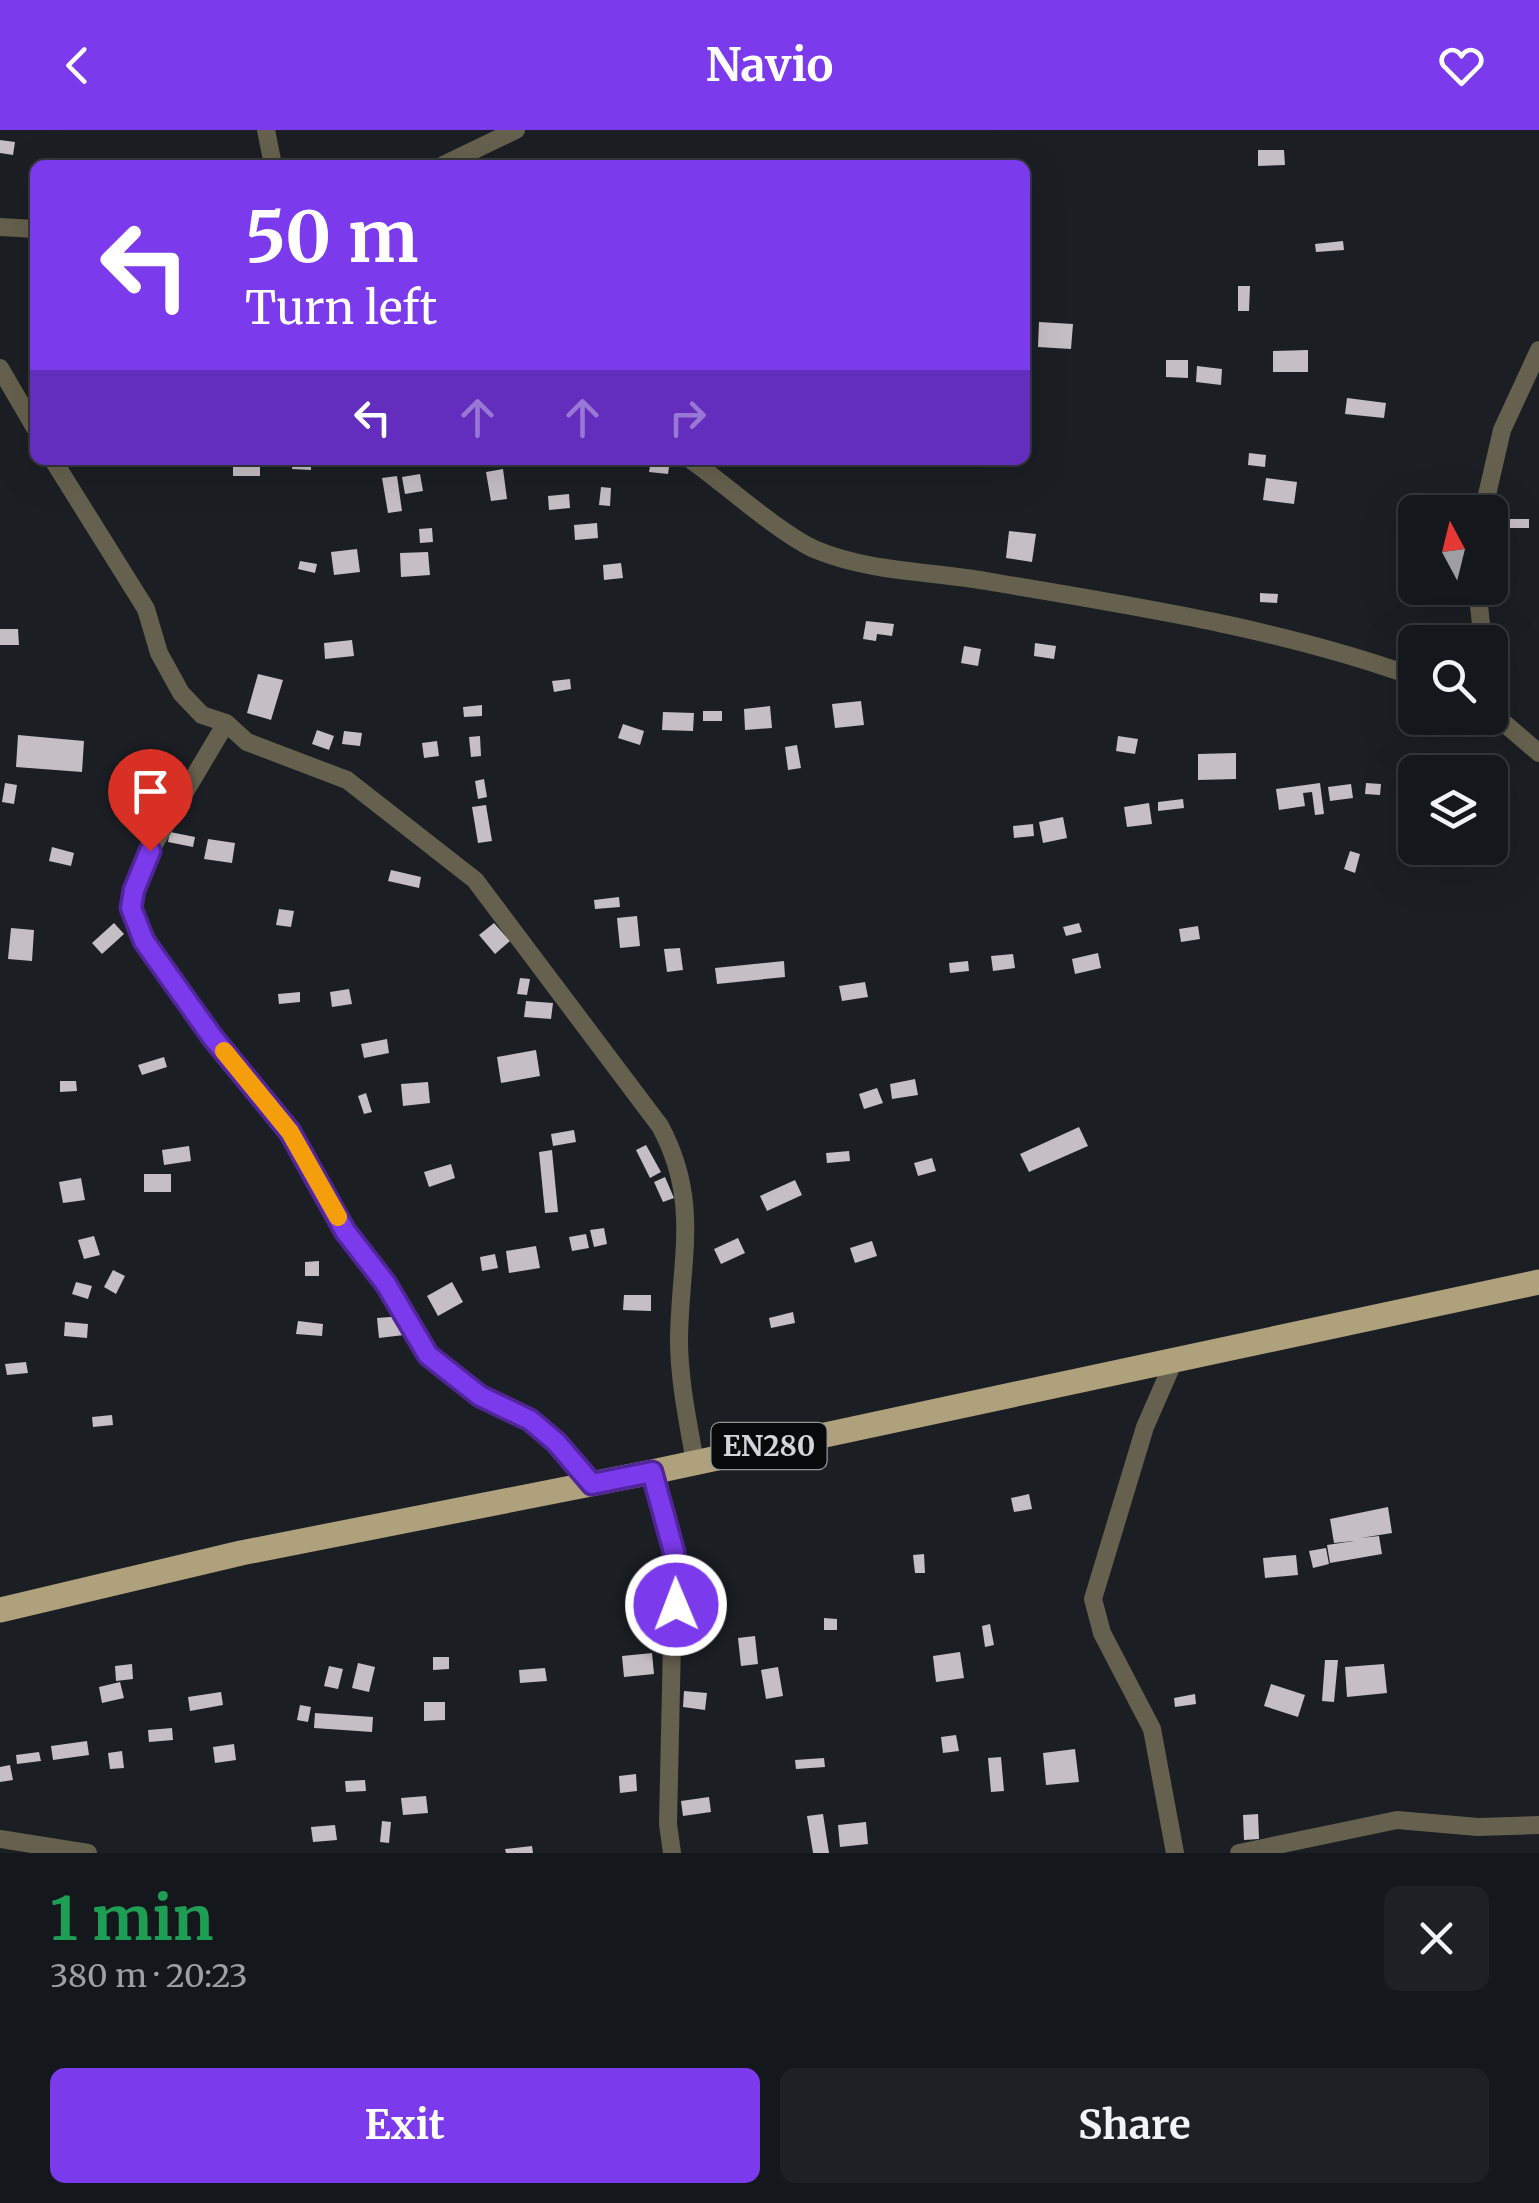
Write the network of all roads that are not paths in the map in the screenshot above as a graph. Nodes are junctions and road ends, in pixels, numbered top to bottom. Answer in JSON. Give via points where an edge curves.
{"nodes":[{"id":1,"x":266,"y":130,"type":"edge"},
{"id":2,"x":516,"y":130,"type":"edge"},
{"id":3,"x":272,"y":160,"type":"edge"},
{"id":4,"x":453,"y":160,"type":"edge"},
{"id":5,"x":0,"y":227,"type":"edge"},
{"id":6,"x":30,"y":228,"type":"edge"},
{"id":7,"x":1539,"y":350,"type":"edge"},
{"id":8,"x":0,"y":368,"type":"edge"},
{"id":9,"x":30,"y":419,"type":"edge"},
{"id":10,"x":56,"y":465,"type":"edge"},
{"id":11,"x":698,"y":465,"type":"edge"},
{"id":12,"x":1487,"y":495,"type":"edge"},
{"id":13,"x":1398,"y":671,"type":"edge"},
{"id":14,"x":226,"y":723,"type":"junction"},
{"id":15,"x":1508,"y":726,"type":"edge"},
{"id":16,"x":1539,"y":753,"type":"edge"},
{"id":17,"x":1539,"y":1282,"type":"edge"},
{"id":18,"x":1172,"y":1362,"type":"junction"},
{"id":19,"x":695,"y":1462,"type":"junction"},
{"id":20,"x":652,"y":1472,"type":"junction"},
{"id":21,"x":592,"y":1484,"type":"junction"},
{"id":22,"x":0,"y":1610,"type":"edge"},
{"id":23,"x":1539,"y":1825,"type":"edge"},
{"id":24,"x":0,"y":1838,"type":"edge"},
{"id":25,"x":88,"y":1853,"type":"edge"},
{"id":26,"x":672,"y":1853,"type":"edge"},
{"id":27,"x":1175,"y":1853,"type":"edge"},
{"id":28,"x":1239,"y":1853,"type":"edge"}],
"edges":[{"from":1,"to":3,"type":"street"},
{"from":2,"to":4,"type":"street"},
{"from":5,"to":6,"type":"street"},
{"from":7,"to":12,"type":"street","via":[[1502,430]]},
{"from":8,"to":9,"type":"street"},
{"from":10,"to":14,"type":"street","via":[[146,609],[174,684],[202,715]]},
{"from":11,"to":13,"type":"street","via":[[813,548],[874,566],[1201,618],[1330,646]]},
{"from":14,"to":19,"type":"street","via":[[247,742],[346,780],[475,880],[660,1126],[674,1152],[687,1213],[679,1340]]},
{"from":14,"to":21,"type":"street","via":[[150,851],[134,890],[133,920],[213,1038],[290,1132],[345,1231],[428,1355],[480,1396],[530,1420]]},
{"from":15,"to":16,"type":"street"},
{"from":17,"to":18,"type":"main road","number":"EN280"},
{"from":18,"to":19,"type":"main road","number":"EN280"},
{"from":18,"to":27,"type":"street","via":[[1145,1427],[1094,1599],[1102,1633],[1152,1730]]},
{"from":19,"to":20,"type":"main road","number":"EN280"},
{"from":20,"to":21,"type":"main road","number":"EN280"},
{"from":20,"to":26,"type":"street","via":[[674,1552]]},
{"from":21,"to":22,"type":"main road","number":"EN280"},
{"from":23,"to":28,"type":"street","via":[[1397,1820]]},
{"from":24,"to":25,"type":"street"}]}
